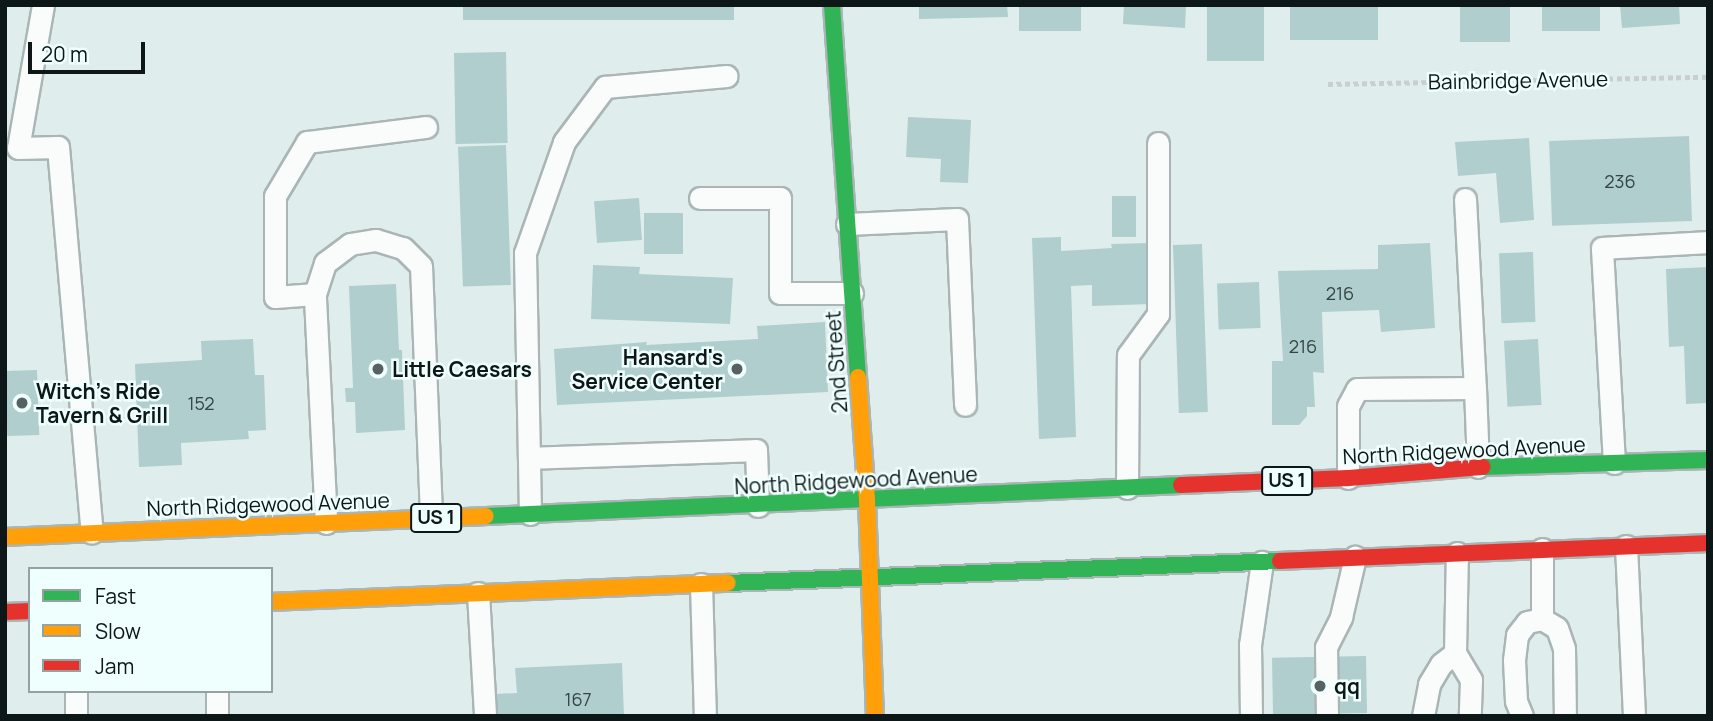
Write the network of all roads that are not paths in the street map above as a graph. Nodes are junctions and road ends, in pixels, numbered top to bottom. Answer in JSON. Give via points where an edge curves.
{"nodes":[{"id":1,"x":43,"y":5,"type":"edge"},
{"id":2,"x":832,"y":5,"type":"edge"},
{"id":3,"x":727,"y":76,"type":"dead end"},
{"id":4,"x":426,"y":127,"type":"dead end"},
{"id":5,"x":1158,"y":143,"type":"dead end"},
{"id":6,"x":12,"y":148,"type":"edge"},
{"id":7,"x":701,"y":198,"type":"dead end"},
{"id":8,"x":1465,"y":199,"type":"dead end"},
{"id":9,"x":847,"y":224,"type":"junction"},
{"id":10,"x":1708,"y":242,"type":"edge"},
{"id":11,"x":315,"y":293,"type":"junction"},
{"id":12,"x":852,"y":293,"type":"junction"},
{"id":13,"x":1475,"y":388,"type":"junction"},
{"id":14,"x":965,"y":405,"type":"dead end"},
{"id":15,"x":529,"y":458,"type":"junction"},
{"id":16,"x":1708,"y":460,"type":"edge"},
{"id":17,"x":1614,"y":463,"type":"junction"},
{"id":18,"x":1478,"y":467,"type":"junction"},
{"id":19,"x":1348,"y":478,"type":"junction"},
{"id":20,"x":1127,"y":488,"type":"junction"},
{"id":21,"x":867,"y":500,"type":"junction"},
{"id":22,"x":758,"y":506,"type":"junction"},
{"id":23,"x":530,"y":514,"type":"junction"},
{"id":24,"x":431,"y":519,"type":"junction"},
{"id":25,"x":326,"y":523,"type":"junction"},
{"id":26,"x":92,"y":533,"type":"junction"},
{"id":27,"x":5,"y":537,"type":"edge"},
{"id":28,"x":1708,"y":542,"type":"edge"},
{"id":29,"x":1626,"y":546,"type":"junction"},
{"id":30,"x":1542,"y":549,"type":"junction"},
{"id":31,"x":1457,"y":553,"type":"junction"},
{"id":32,"x":1355,"y":557,"type":"junction"},
{"id":33,"x":1262,"y":562,"type":"junction"},
{"id":34,"x":870,"y":578,"type":"junction"},
{"id":35,"x":701,"y":584,"type":"junction"},
{"id":36,"x":478,"y":593,"type":"junction"},
{"id":37,"x":273,"y":602,"type":"edge"},
{"id":38,"x":28,"y":611,"type":"edge"},
{"id":39,"x":5,"y":612,"type":"edge"},
{"id":40,"x":1542,"y":620,"type":"junction"},
{"id":41,"x":1455,"y":653,"type":"junction"},
{"id":42,"x":76,"y":693,"type":"edge"},
{"id":43,"x":216,"y":693,"type":"edge"},
{"id":44,"x":76,"y":716,"type":"edge"},
{"id":45,"x":217,"y":716,"type":"edge"},
{"id":46,"x":485,"y":716,"type":"edge"},
{"id":47,"x":705,"y":716,"type":"edge"},
{"id":48,"x":875,"y":716,"type":"edge"},
{"id":49,"x":1251,"y":716,"type":"edge"},
{"id":50,"x":1327,"y":716,"type":"edge"},
{"id":51,"x":1423,"y":716,"type":"edge"},
{"id":52,"x":1470,"y":716,"type":"edge"},
{"id":53,"x":1522,"y":716,"type":"edge"},
{"id":54,"x":1565,"y":716,"type":"edge"},
{"id":55,"x":1634,"y":716,"type":"edge"}],
"edges":[{"from":1,"to":6,"type":"lane"},
{"from":2,"to":9,"type":"main road","name":"2nd Street"},
{"from":3,"to":15,"type":"lane","via":[[605,87],[564,142],[525,253]]},
{"from":4,"to":11,"type":"lane","via":[[307,142],[275,196],[275,298]]},
{"from":5,"to":20,"type":"lane","via":[[1158,314],[1128,355]]},
{"from":6,"to":26,"type":"lane","via":[[58,147]]},
{"from":7,"to":12,"type":"lane","via":[[780,198],[780,293]]},
{"from":8,"to":13,"type":"lane"},
{"from":9,"to":12,"type":"main road","name":"2nd Street"},
{"from":9,"to":14,"type":"lane","via":[[957,219]]},
{"from":10,"to":17,"type":"lane","via":[[1602,248]]},
{"from":11,"to":24,"type":"lane","via":[[324,263],[350,244],[376,240],[403,248],[421,266]]},
{"from":11,"to":25,"type":"lane"},
{"from":12,"to":21,"type":"main road","name":"2nd Street"},
{"from":13,"to":18,"type":"lane"},
{"from":13,"to":19,"type":"lane","via":[[1357,389],[1348,406]]},
{"from":15,"to":22,"type":"lane","via":[[756,450]]},
{"from":15,"to":23,"type":"lane"},
{"from":16,"to":17,"type":"main road","name":"North Ridgewood Avenue","number":"US 1"},
{"from":17,"to":18,"type":"main road","name":"North Ridgewood Avenue","number":"US 1"},
{"from":18,"to":19,"type":"main road","name":"North Ridgewood Avenue","number":"US 1"},
{"from":19,"to":20,"type":"main road","name":"North Ridgewood Avenue","number":"US 1"},
{"from":20,"to":21,"type":"main road","name":"North Ridgewood Avenue","number":"US 1"},
{"from":21,"to":22,"type":"main road","name":"North Ridgewood Avenue","number":"US 1"},
{"from":21,"to":34,"type":"main road","name":"2nd Street"},
{"from":22,"to":23,"type":"main road","name":"North Ridgewood Avenue","number":"US 1"},
{"from":23,"to":24,"type":"main road","name":"North Ridgewood Avenue","number":"US 1"},
{"from":24,"to":25,"type":"main road","name":"North Ridgewood Avenue","number":"US 1"},
{"from":25,"to":26,"type":"main road","name":"North Ridgewood Avenue","number":"US 1"},
{"from":26,"to":27,"type":"main road","name":"North Ridgewood Avenue","number":"US 1"},
{"from":28,"to":29,"type":"main road"},
{"from":29,"to":30,"type":"main road"},
{"from":29,"to":55,"type":"lane"},
{"from":30,"to":31,"type":"main road"},
{"from":30,"to":40,"type":"lane"},
{"from":31,"to":32,"type":"main road"},
{"from":31,"to":41,"type":"lane"},
{"from":32,"to":33,"type":"main road"},
{"from":32,"to":50,"type":"lane","via":[[1341,617],[1326,647]]},
{"from":33,"to":34,"type":"main road"},
{"from":33,"to":49,"type":"lane","via":[[1250,645]]},
{"from":34,"to":35,"type":"main road"},
{"from":34,"to":48,"type":"main road","name":"2nd Street"},
{"from":35,"to":36,"type":"main road"},
{"from":35,"to":47,"type":"lane"},
{"from":36,"to":37,"type":"main road"},
{"from":36,"to":46,"type":"lane"},
{"from":38,"to":39,"type":"main road"},
{"from":40,"to":53,"type":"lane","via":[[1527,622],[1517,635],[1516,701]]},
{"from":40,"to":54,"type":"lane","via":[[1556,628],[1564,648]]},
{"from":41,"to":51,"type":"lane","via":[[1441,664],[1429,684]]},
{"from":41,"to":52,"type":"lane","via":[[1471,680]]},
{"from":42,"to":44,"type":"lane"},
{"from":43,"to":45,"type":"lane"}]}
